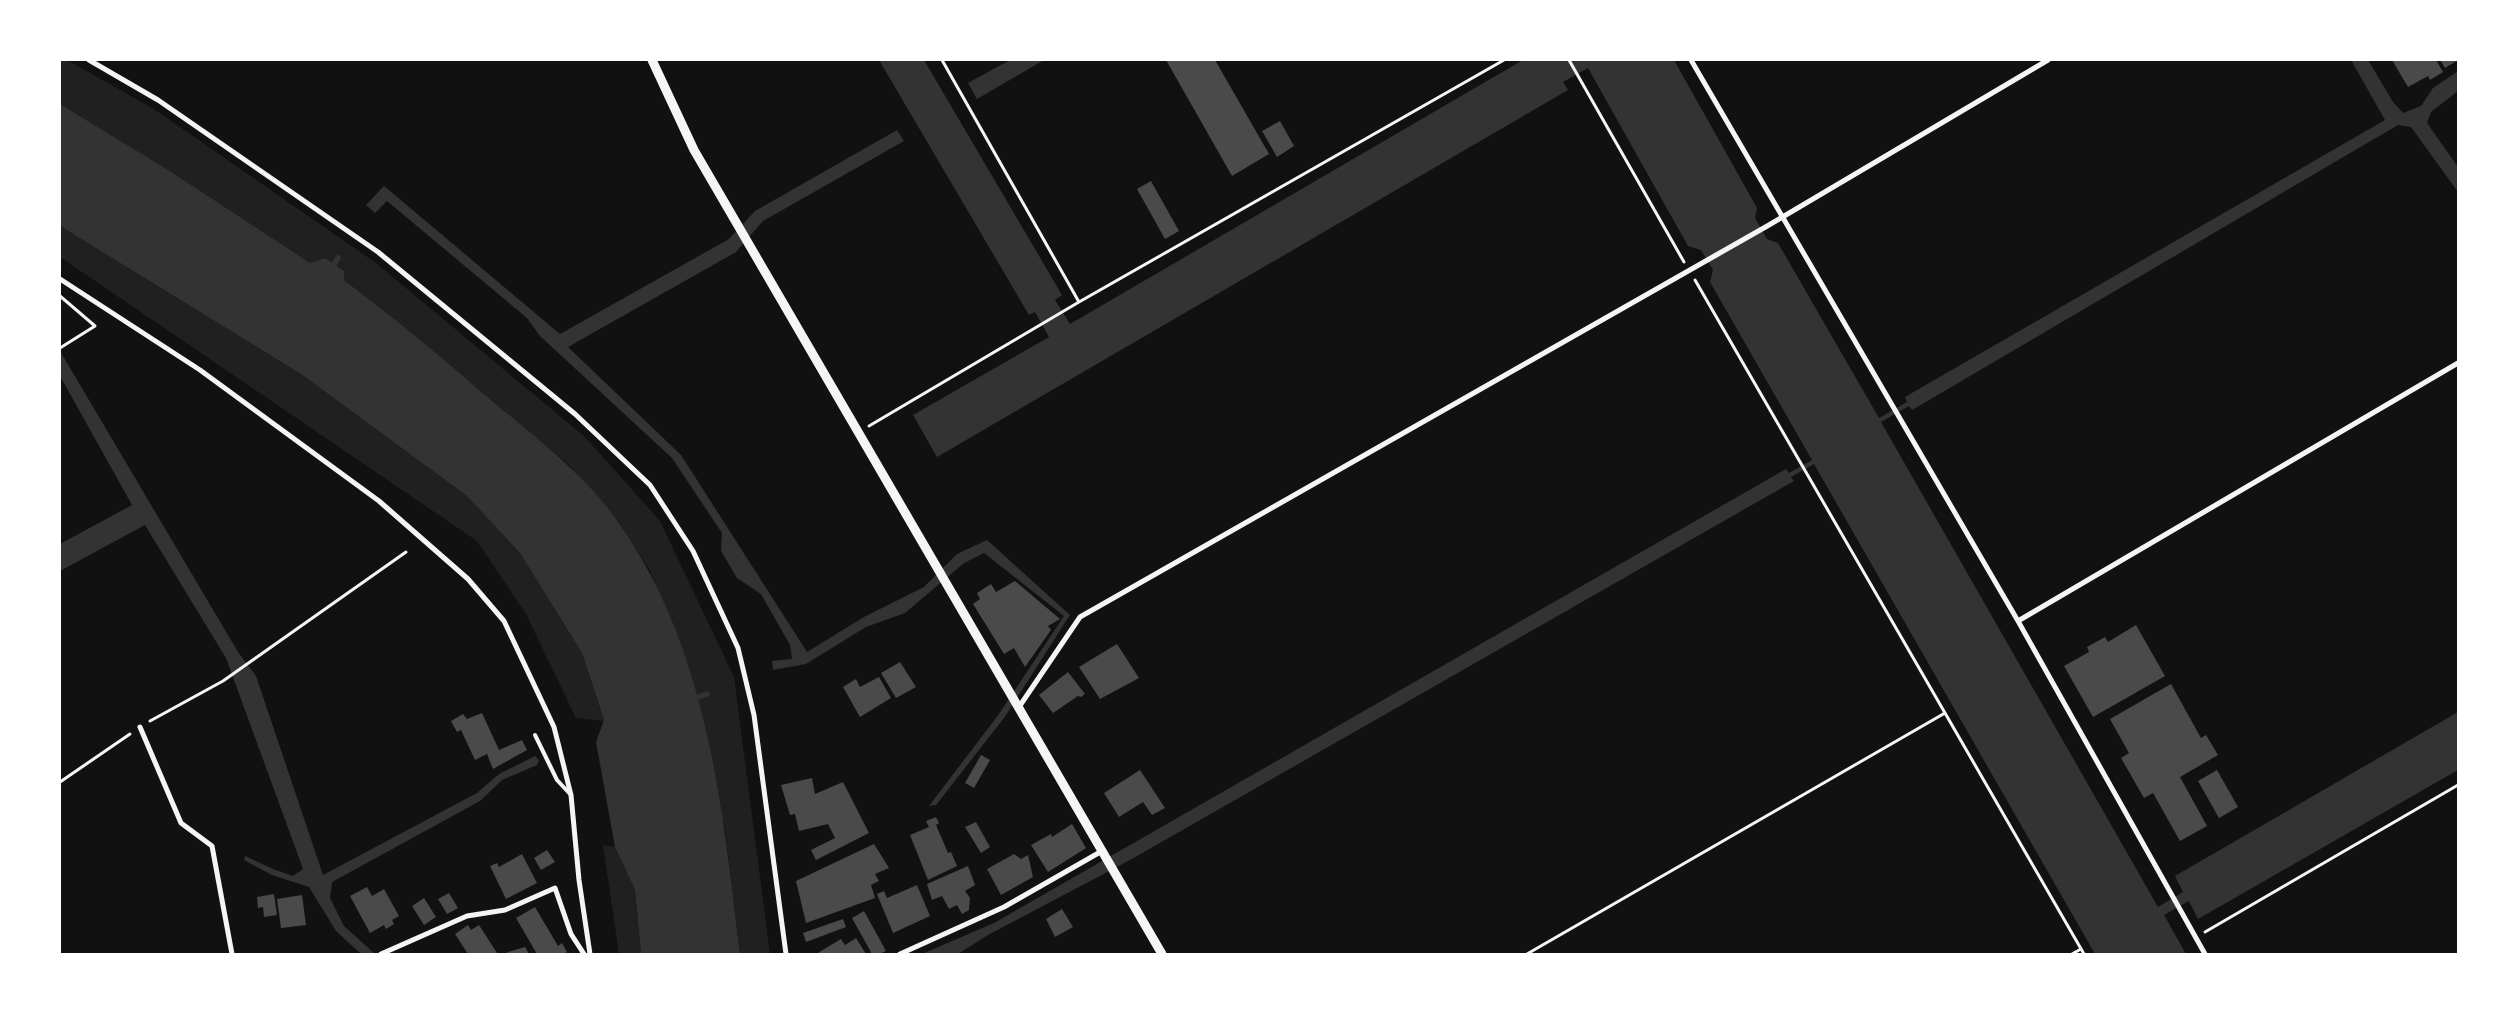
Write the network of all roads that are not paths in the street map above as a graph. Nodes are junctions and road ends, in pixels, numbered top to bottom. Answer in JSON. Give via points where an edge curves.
{"nodes":[{"id":1,"x":89,"y":60,"type":"edge"},
{"id":2,"x":652,"y":60,"type":"edge"},
{"id":3,"x":1691,"y":60,"type":"edge"},
{"id":4,"x":2048,"y":60,"type":"edge"},
{"id":5,"x":1782,"y":217,"type":"junction"},
{"id":6,"x":60,"y":279,"type":"edge"},
{"id":7,"x":2458,"y":363,"type":"edge"},
{"id":8,"x":2018,"y":621,"type":"junction"},
{"id":9,"x":1018,"y":706,"type":"junction"},
{"id":10,"x":140,"y":727,"type":"dead end"},
{"id":11,"x":535,"y":735,"type":"dead end"},
{"id":12,"x":571,"y":795,"type":"junction"},
{"id":13,"x":1104,"y":854,"type":"junction"},
{"id":14,"x":232,"y":954,"type":"edge"},
{"id":15,"x":381,"y":954,"type":"edge"},
{"id":16,"x":584,"y":954,"type":"edge"},
{"id":17,"x":590,"y":954,"type":"edge"},
{"id":18,"x":786,"y":954,"type":"edge"},
{"id":19,"x":900,"y":954,"type":"edge"},
{"id":20,"x":1162,"y":954,"type":"edge"},
{"id":21,"x":2206,"y":954,"type":"edge"}],
"edges":[{"from":1,"to":18,"type":"street","via":[[158,100],[378,252],[575,414],[650,485],[693,551],[738,648],[754,714]]},
{"from":2,"to":9,"type":"street","via":[[694,150]]},
{"from":3,"to":5,"type":"street"},
{"from":4,"to":5,"type":"street"},
{"from":5,"to":8,"type":"street"},
{"from":5,"to":9,"type":"street","via":[[1080,617]]},
{"from":6,"to":12,"type":"street","via":[[200,370],[371,496],[468,579],[504,621],[554,727]]},
{"from":7,"to":8,"type":"street"},
{"from":8,"to":21,"type":"street"},
{"from":9,"to":13,"type":"street"},
{"from":10,"to":14,"type":"street","via":[[181,823],[212,846]]},
{"from":11,"to":12,"type":"lane","via":[[557,780]]},
{"from":12,"to":17,"type":"street"},
{"from":13,"to":19,"type":"street","via":[[1004,908]]},
{"from":13,"to":20,"type":"street"},
{"from":15,"to":16,"type":"street","via":[[467,916],[505,910],[555,888],[571,934]]}]}
